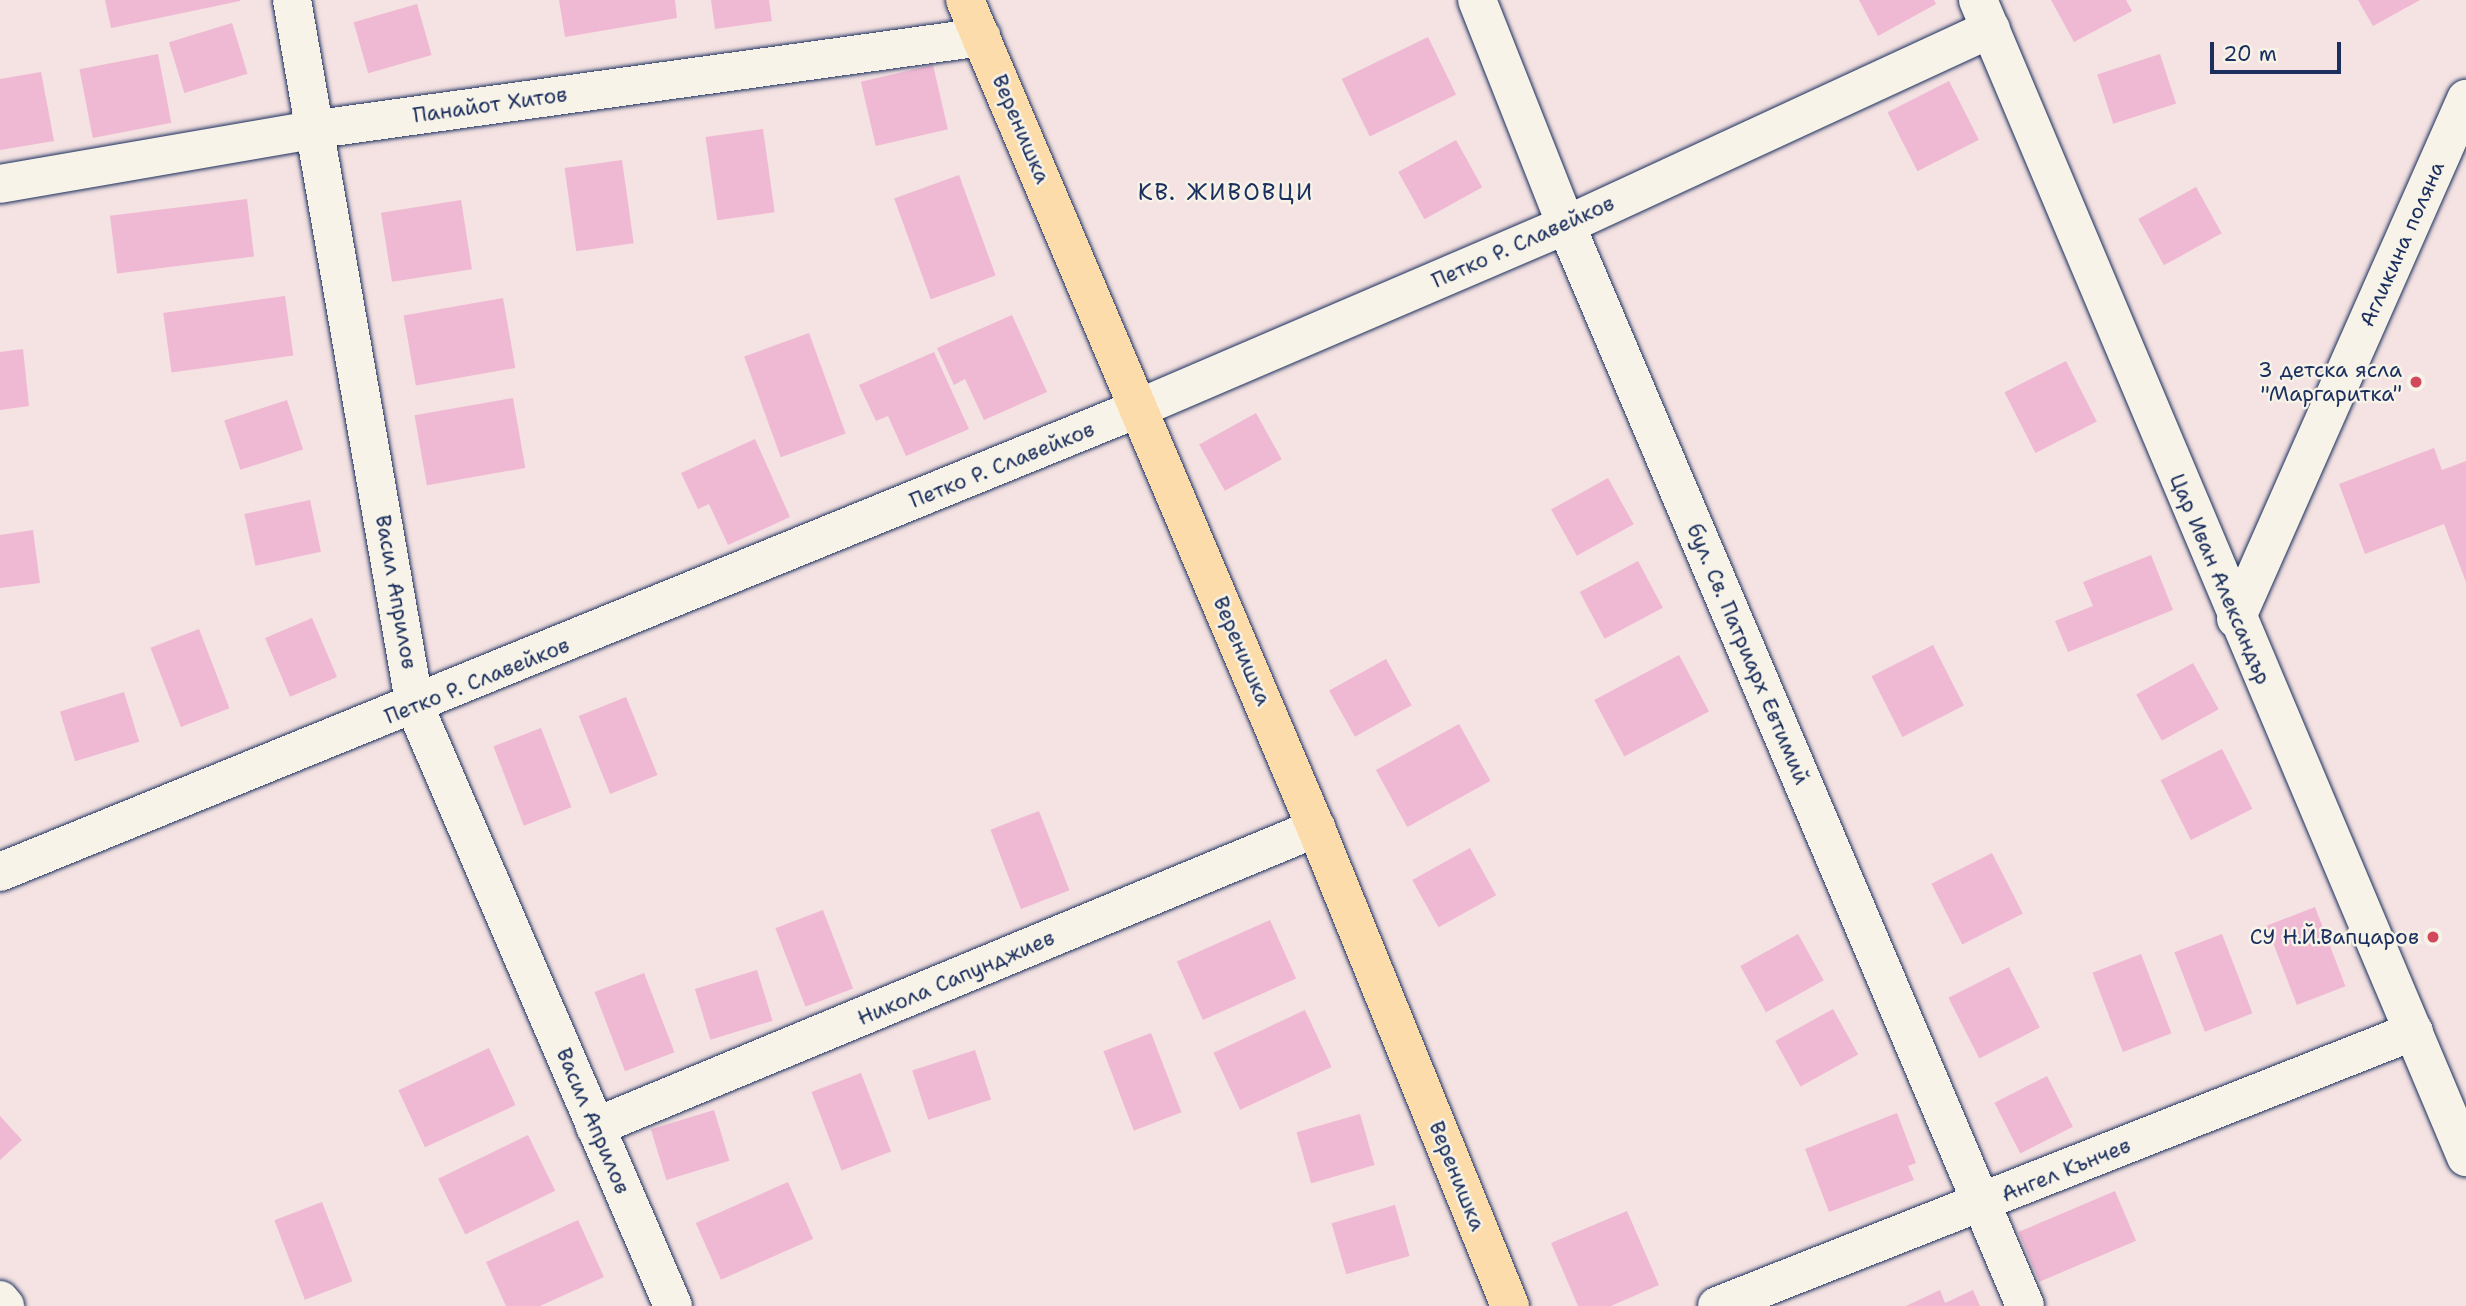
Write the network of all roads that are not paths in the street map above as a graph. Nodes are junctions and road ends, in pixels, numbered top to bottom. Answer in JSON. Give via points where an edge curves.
{"nodes":[{"id":1,"x":292,"y":0,"type":"edge"},
{"id":2,"x":965,"y":0,"type":"edge"},
{"id":3,"x":1477,"y":0,"type":"edge"},
{"id":4,"x":1984,"y":14,"type":"edge"},
{"id":5,"x":982,"y":37,"type":"junction"},
{"id":6,"x":2466,"y":99,"type":"edge"},
{"id":7,"x":318,"y":129,"type":"junction"},
{"id":8,"x":0,"y":184,"type":"edge"},
{"id":9,"x":1566,"y":225,"type":"junction"},
{"id":10,"x":1139,"y":408,"type":"junction"},
{"id":11,"x":2236,"y":619,"type":"junction"},
{"id":12,"x":415,"y":707,"type":"junction"},
{"id":13,"x":1316,"y":828,"type":"junction"},
{"id":14,"x":0,"y":872,"type":"edge"},
{"id":15,"x":2413,"y":1031,"type":"junction"},
{"id":16,"x":595,"y":1128,"type":"junction"},
{"id":17,"x":2466,"y":1157,"type":"edge"},
{"id":18,"x":1982,"y":1204,"type":"junction"},
{"id":19,"x":0,"y":1300,"type":"edge"},
{"id":20,"x":5,"y":1306,"type":"edge"},
{"id":21,"x":673,"y":1306,"type":"edge"},
{"id":22,"x":1510,"y":1306,"type":"edge"},
{"id":23,"x":1717,"y":1306,"type":"edge"},
{"id":24,"x":2025,"y":1306,"type":"edge"}],
"edges":[{"from":1,"to":7,"type":"street","name":"Васил Априлов"},
{"from":2,"to":5,"type":"main road","name":"Веренишка"},
{"from":3,"to":9,"type":"street","name":"бул. Св. Патриарх Евтимий"},
{"from":4,"to":9,"type":"street","name":"Петко Р. Славейков"},
{"from":4,"to":11,"type":"street","name":"Цар Иван Александър"},
{"from":5,"to":7,"type":"street","name":"Панайот Хитов"},
{"from":5,"to":10,"type":"main road","name":"Веренишка"},
{"from":6,"to":11,"type":"street","name":"Агликина поляна"},
{"from":7,"to":8,"type":"street","name":"Панайот Хитов"},
{"from":7,"to":12,"type":"street","name":"Васил Априлов"},
{"from":9,"to":10,"type":"street","name":"Петко Р. Славейков"},
{"from":9,"to":18,"type":"street","name":"бул. Св. Патриарх Евтимий"},
{"from":10,"to":12,"type":"street","name":"Петко Р. Славейков"},
{"from":10,"to":13,"type":"main road","name":"Веренишка"},
{"from":11,"to":15,"type":"street","name":"Цар Иван Александър"},
{"from":12,"to":14,"type":"street","name":"Петко Р. Славейков"},
{"from":12,"to":16,"type":"street","name":"Васил Априлов"},
{"from":13,"to":16,"type":"street","name":"Никола Сапунджиев"},
{"from":13,"to":22,"type":"main road","name":"Веренишка"},
{"from":15,"to":17,"type":"street","name":"Цар Иван Александър"},
{"from":15,"to":18,"type":"street","name":"Ангел Кънчев"},
{"from":16,"to":21,"type":"street","name":"Васил Априлов"},
{"from":18,"to":23,"type":"street","name":"Ангел Кънчев"},
{"from":18,"to":24,"type":"street","name":"бул. Св. Патриарх Евтимий"},
{"from":19,"to":20,"type":"street"}]}
